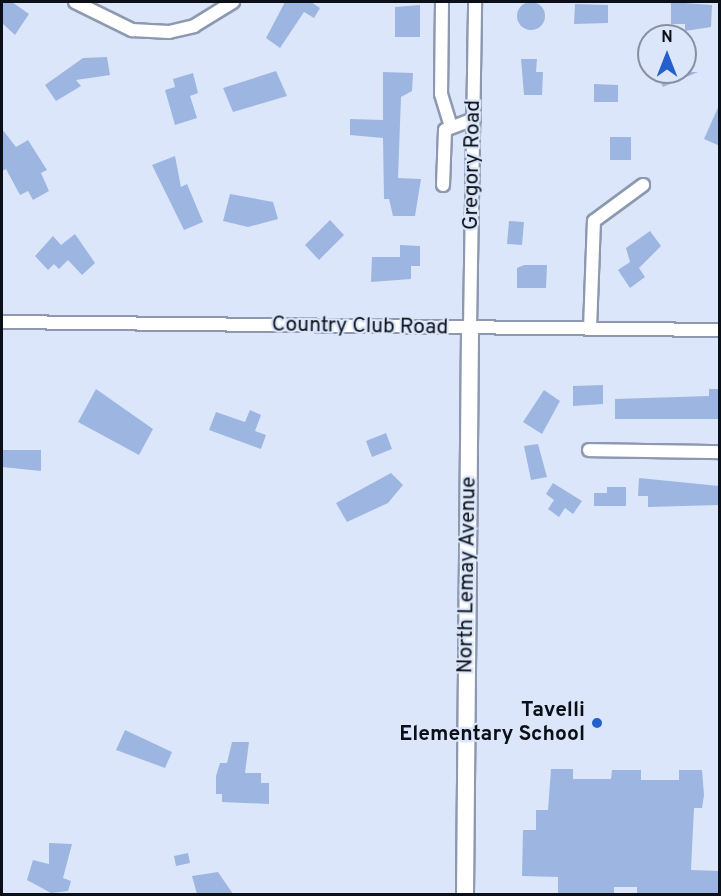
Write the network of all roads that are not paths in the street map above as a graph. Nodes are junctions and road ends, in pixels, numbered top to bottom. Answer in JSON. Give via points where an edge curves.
{"nodes":[{"id":1,"x":75,"y":2,"type":"edge"},
{"id":2,"x":233,"y":2,"type":"edge"},
{"id":3,"x":442,"y":2,"type":"edge"},
{"id":4,"x":476,"y":2,"type":"edge"},
{"id":5,"x":474,"y":119,"type":"junction"},
{"id":6,"x":450,"y":124,"type":"junction"},
{"id":7,"x":443,"y":185,"type":"dead end"},
{"id":8,"x":643,"y":185,"type":"dead end"},
{"id":9,"x":2,"y":322,"type":"edge"},
{"id":10,"x":470,"y":328,"type":"junction"},
{"id":11,"x":590,"y":329,"type":"junction"},
{"id":12,"x":720,"y":330,"type":"edge"},
{"id":13,"x":590,"y":450,"type":"dead end"},
{"id":14,"x":720,"y":452,"type":"edge"},
{"id":15,"x":465,"y":894,"type":"edge"}],
"edges":[{"from":1,"to":2,"type":"street","via":[[132,30],[170,32],[194,26]]},
{"from":3,"to":6,"type":"street","via":[[441,94]]},
{"from":4,"to":5,"type":"street","name":"Gregory Road"},
{"from":5,"to":6,"type":"street"},
{"from":5,"to":10,"type":"street","name":"Gregory Road"},
{"from":6,"to":7,"type":"street","via":[[445,130]]},
{"from":8,"to":11,"type":"street","via":[[594,220]]},
{"from":9,"to":10,"type":"street","name":"Country Club Road"},
{"from":10,"to":11,"type":"street","name":"Country Club Road"},
{"from":10,"to":15,"type":"main road","name":"North Lemay Avenue"},
{"from":11,"to":12,"type":"street","name":"Country Club Road"},
{"from":13,"to":14,"type":"street"}]}
